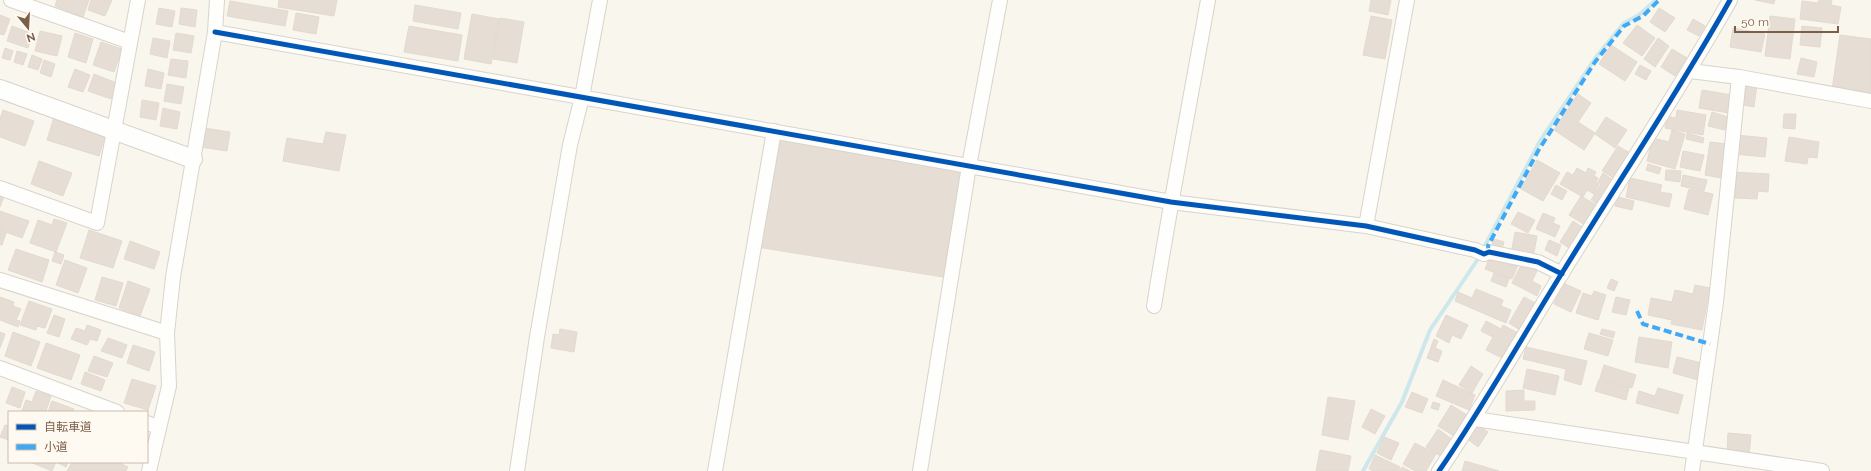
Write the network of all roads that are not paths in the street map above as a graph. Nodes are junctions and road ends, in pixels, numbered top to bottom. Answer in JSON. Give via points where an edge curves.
{"nodes":[{"id":1,"x":11,"y":0,"type":"edge"},
{"id":2,"x":138,"y":0,"type":"edge"},
{"id":3,"x":217,"y":0,"type":"edge"},
{"id":4,"x":600,"y":0,"type":"edge"},
{"id":5,"x":1000,"y":0,"type":"edge"},
{"id":6,"x":1208,"y":0,"type":"edge"},
{"id":7,"x":1407,"y":0,"type":"edge"},
{"id":8,"x":1730,"y":0,"type":"edge"},
{"id":9,"x":214,"y":32,"type":"junction"},
{"id":10,"x":130,"y":42,"type":"junction"},
{"id":11,"x":1690,"y":71,"type":"junction"},
{"id":12,"x":1739,"y":77,"type":"junction"},
{"id":13,"x":0,"y":90,"type":"edge"},
{"id":14,"x":582,"y":97,"type":"junction"},
{"id":15,"x":1871,"y":101,"type":"edge"},
{"id":16,"x":114,"y":131,"type":"junction"},
{"id":17,"x":774,"y":131,"type":"junction"},
{"id":18,"x":193,"y":159,"type":"junction"},
{"id":19,"x":969,"y":166,"type":"junction"},
{"id":20,"x":0,"y":188,"type":"edge"},
{"id":21,"x":1171,"y":202,"type":"junction"},
{"id":22,"x":1366,"y":226,"type":"junction"},
{"id":23,"x":1562,"y":274,"type":"junction"},
{"id":24,"x":0,"y":280,"type":"edge"},
{"id":25,"x":1154,"y":306,"type":"dead end"},
{"id":26,"x":167,"y":333,"type":"junction"},
{"id":27,"x":0,"y":368,"type":"edge"},
{"id":28,"x":114,"y":411,"type":"edge"},
{"id":29,"x":1475,"y":419,"type":"junction"},
{"id":30,"x":153,"y":425,"type":"edge"},
{"id":31,"x":1695,"y":452,"type":"junction"},
{"id":32,"x":149,"y":471,"type":"edge"},
{"id":33,"x":517,"y":471,"type":"edge"},
{"id":34,"x":715,"y":471,"type":"edge"},
{"id":35,"x":920,"y":471,"type":"edge"},
{"id":36,"x":1439,"y":471,"type":"edge"},
{"id":37,"x":1692,"y":471,"type":"edge"},
{"id":38,"x":1822,"y":471,"type":"edge"}],
"edges":[{"from":1,"to":10,"type":"street"},
{"from":2,"to":10,"type":"street"},
{"from":3,"to":9,"type":"street"},
{"from":4,"to":14,"type":"street"},
{"from":5,"to":19,"type":"street"},
{"from":6,"to":21,"type":"street"},
{"from":7,"to":22,"type":"street"},
{"from":8,"to":11,"type":"street"},
{"from":9,"to":14,"type":"street"},
{"from":9,"to":18,"type":"street"},
{"from":10,"to":16,"type":"street"},
{"from":11,"to":12,"type":"street"},
{"from":11,"to":23,"type":"street"},
{"from":12,"to":15,"type":"street"},
{"from":12,"to":31,"type":"street","via":[[1716,302]]},
{"from":13,"to":16,"type":"street"},
{"from":14,"to":17,"type":"street"},
{"from":14,"to":33,"type":"street","via":[[570,145]]},
{"from":16,"to":18,"type":"street"},
{"from":16,"to":20,"type":"street","via":[[97,223]]},
{"from":17,"to":19,"type":"street"},
{"from":17,"to":34,"type":"street"},
{"from":18,"to":26,"type":"street","via":[[173,277]]},
{"from":19,"to":21,"type":"street"},
{"from":19,"to":35,"type":"street"},
{"from":21,"to":22,"type":"street"},
{"from":21,"to":25,"type":"street"},
{"from":22,"to":23,"type":"street","via":[[1479,252],[1538,262]]},
{"from":23,"to":29,"type":"street"},
{"from":24,"to":26,"type":"street"},
{"from":26,"to":30,"type":"street","via":[[169,386]]},
{"from":27,"to":28,"type":"street"},
{"from":29,"to":31,"type":"street"},
{"from":29,"to":36,"type":"street"},
{"from":30,"to":32,"type":"street"},
{"from":31,"to":37,"type":"street"},
{"from":31,"to":38,"type":"street"}]}
